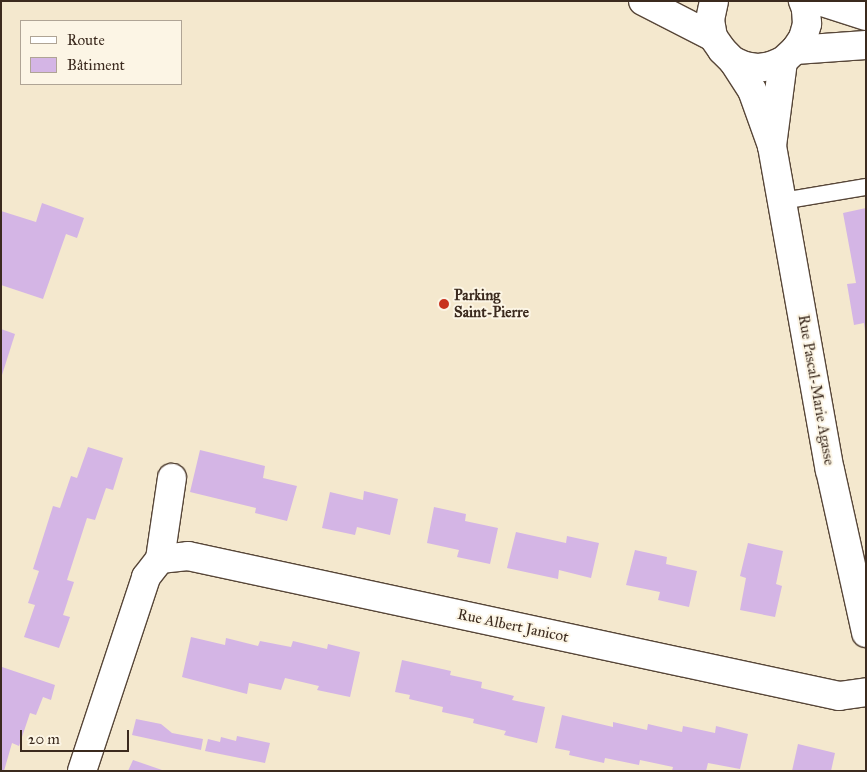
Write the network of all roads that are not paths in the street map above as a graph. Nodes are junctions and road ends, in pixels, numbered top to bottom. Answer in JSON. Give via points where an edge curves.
{"nodes":[{"id":1,"x":644,"y":1,"type":"edge"},
{"id":2,"x":714,"y":1,"type":"edge"},
{"id":3,"x":803,"y":1,"type":"edge"},
{"id":4,"x":819,"y":1,"type":"edge"},
{"id":5,"x":866,"y":16,"type":"edge"},
{"id":6,"x":713,"y":37,"type":"junction"},
{"id":7,"x":866,"y":45,"type":"edge"},
{"id":8,"x":789,"y":56,"type":"junction"},
{"id":9,"x":733,"y":61,"type":"junction"},
{"id":10,"x":772,"y":146,"type":"junction"},
{"id":11,"x":866,"y":187,"type":"edge"},
{"id":12,"x":782,"y":201,"type":"junction"},
{"id":13,"x":172,"y":478,"type":"dead end"},
{"id":14,"x":160,"y":559,"type":"junction"},
{"id":15,"x":866,"y":632,"type":"edge"},
{"id":16,"x":866,"y":692,"type":"edge"},
{"id":17,"x":82,"y":771,"type":"edge"}],
"edges":[{"from":1,"to":6,"type":"street"},
{"from":2,"to":6,"type":"street","via":[[710,20]]},
{"from":3,"to":8,"type":"street","name":"Rue Pascal-Marie Agasse","via":[[807,24],[803,38]]},
{"from":4,"to":5,"type":"street"},
{"from":6,"to":9,"type":"street","name":"Rue Pascal-Marie Agasse"},
{"from":7,"to":8,"type":"street"},
{"from":8,"to":9,"type":"street","via":[[771,66],[758,68]]},
{"from":8,"to":10,"type":"street","name":"Rue Pascal-Marie Agasse"},
{"from":9,"to":10,"type":"street","name":"Rue Pascal-Marie Agasse","via":[[752,90]]},
{"from":10,"to":12,"type":"street","name":"Rue Pascal-Marie Agasse"},
{"from":11,"to":12,"type":"lane"},
{"from":12,"to":15,"type":"street","name":"Rue Pascal-Marie Agasse","via":[[830,470]]},
{"from":13,"to":14,"type":"street"},
{"from":14,"to":16,"type":"street","name":"Rue Albert Janicot","via":[[188,556],[839,696]]},
{"from":14,"to":17,"type":"street","via":[[146,576]]}]}
